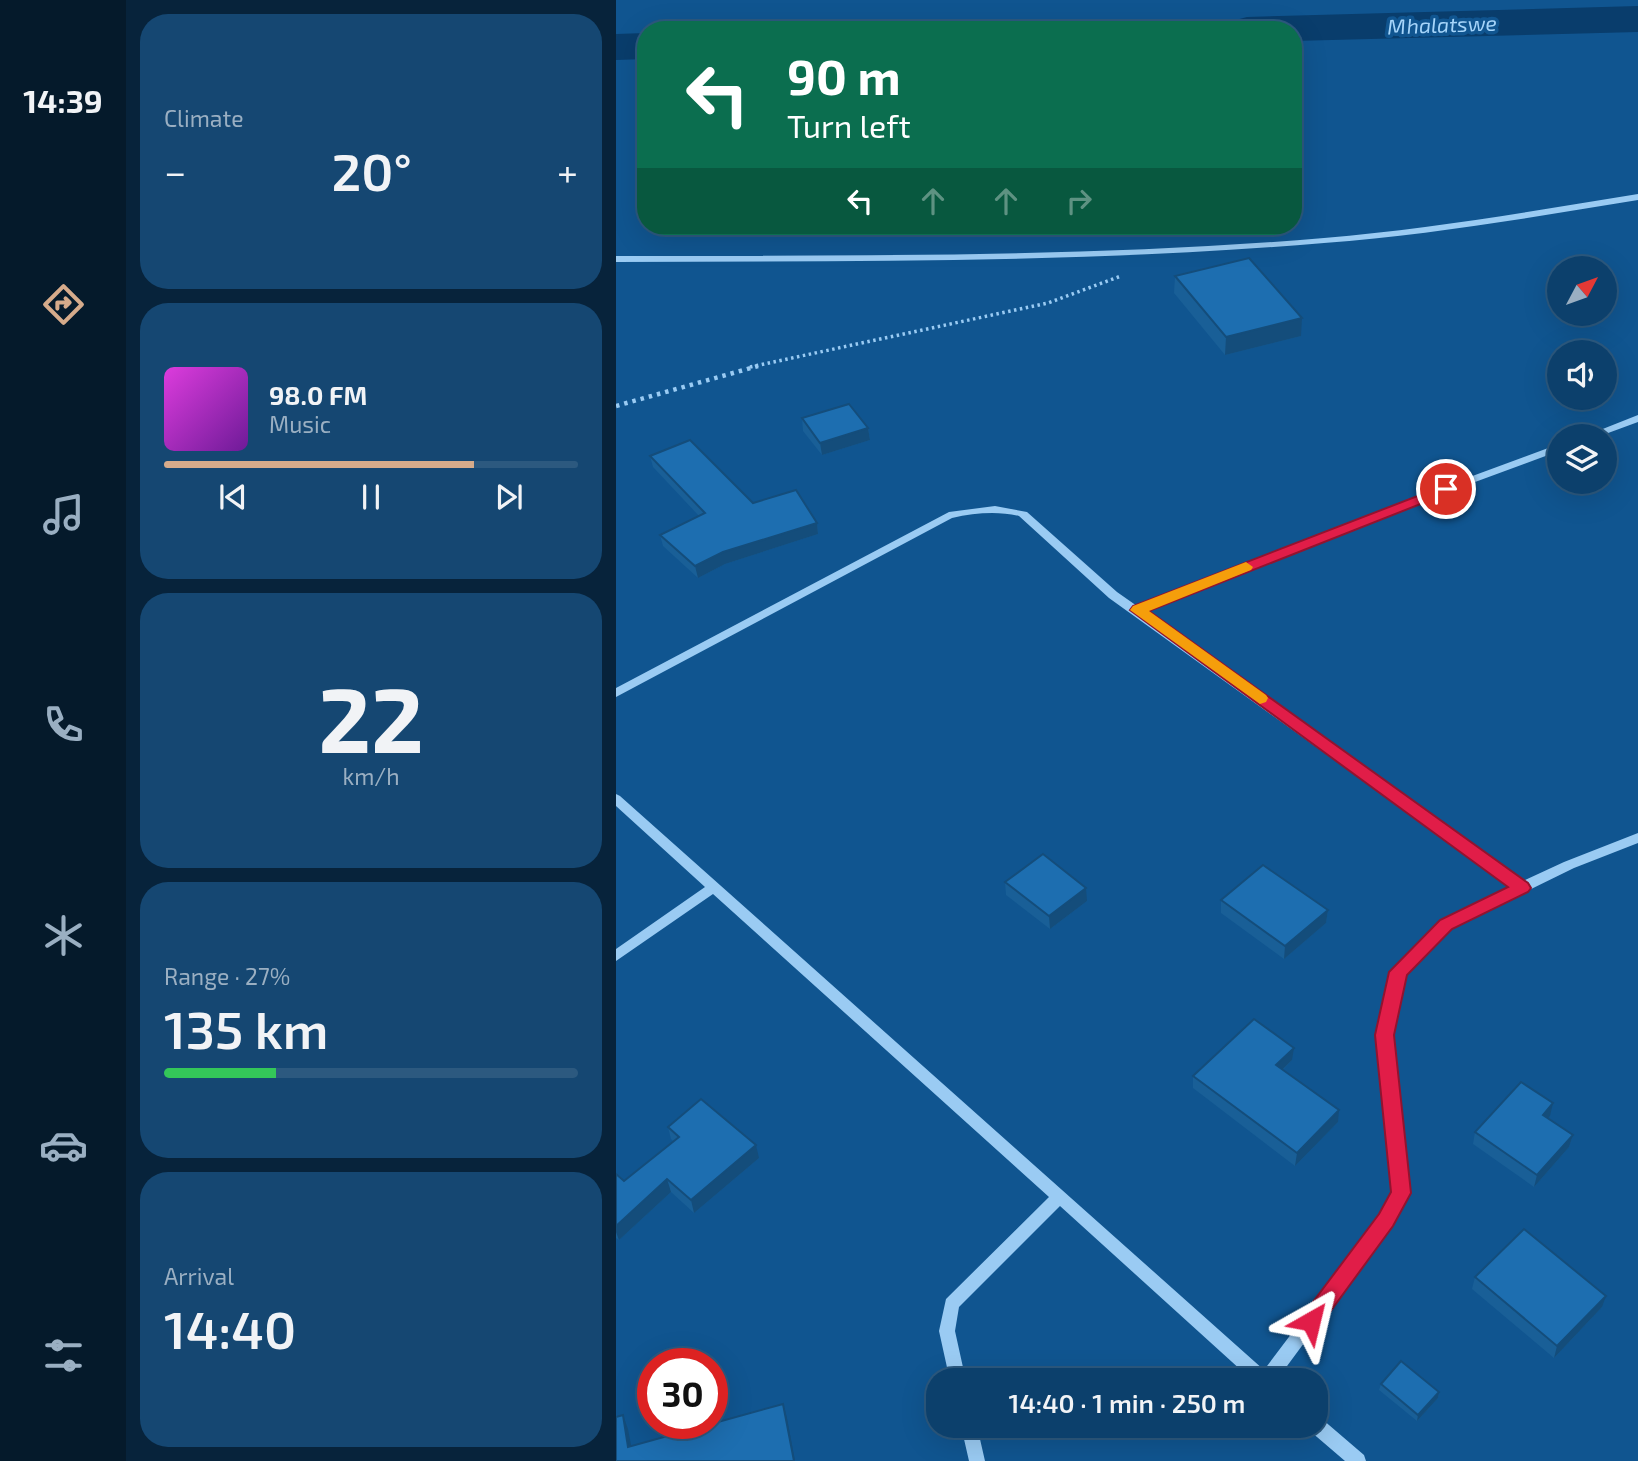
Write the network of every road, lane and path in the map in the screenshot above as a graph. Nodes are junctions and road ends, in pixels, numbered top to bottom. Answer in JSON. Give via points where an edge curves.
{"nodes":[{"id":1,"x":1638,"y":197,"type":"edge"},
{"id":2,"x":616,"y":259,"type":"edge"},
{"id":3,"x":1123,"y":276,"type":"dead end"},
{"id":4,"x":616,"y":406,"type":"edge"},
{"id":5,"x":1638,"y":418,"type":"edge"},
{"id":6,"x":1617,"y":426,"type":"edge"},
{"id":7,"x":1547,"y":451,"type":"edge"},
{"id":8,"x":1138,"y":610,"type":"junction"},
{"id":9,"x":616,"y":693,"type":"edge"},
{"id":10,"x":616,"y":799,"type":"edge"},
{"id":11,"x":1638,"y":838,"type":"edge"},
{"id":12,"x":714,"y":887,"type":"junction"},
{"id":13,"x":1522,"y":888,"type":"junction"},
{"id":14,"x":616,"y":956,"type":"edge"},
{"id":15,"x":1059,"y":1197,"type":"junction"},
{"id":16,"x":955,"y":1368,"type":"edge"},
{"id":17,"x":1251,"y":1368,"type":"edge"},
{"id":18,"x":1276,"y":1368,"type":"edge"},
{"id":19,"x":1328,"y":1435,"type":"edge"},
{"id":20,"x":972,"y":1438,"type":"edge"},
{"id":21,"x":977,"y":1461,"type":"edge"},
{"id":22,"x":1358,"y":1461,"type":"edge"}],
"edges":[{"from":1,"to":2,"type":"street","via":[[1490,221],[1283,244],[1091,255]]},
{"from":3,"to":4,"type":"path","via":[[1048,303],[734,371]]},
{"from":5,"to":6,"type":"street"},
{"from":7,"to":8,"type":"street"},
{"from":8,"to":9,"type":"street","via":[[1113,595],[1023,513],[978,508],[949,515]]},
{"from":8,"to":13,"type":"street"},
{"from":10,"to":12,"type":"street"},
{"from":11,"to":13,"type":"street"},
{"from":12,"to":14,"type":"street"},
{"from":12,"to":15,"type":"street"},
{"from":13,"to":18,"type":"street","via":[[1446,924],[1398,972],[1385,1035],[1401,1193],[1386,1220]]},
{"from":15,"to":16,"type":"street","via":[[952,1304],[947,1331]]},
{"from":15,"to":17,"type":"street"},
{"from":19,"to":22,"type":"street"},
{"from":20,"to":21,"type":"street"}]}
